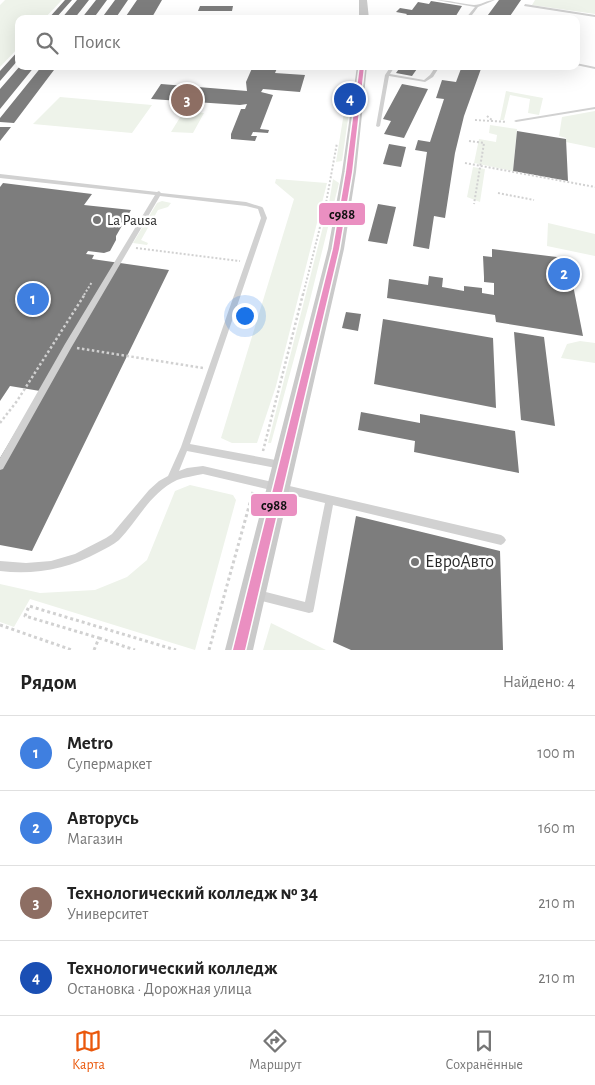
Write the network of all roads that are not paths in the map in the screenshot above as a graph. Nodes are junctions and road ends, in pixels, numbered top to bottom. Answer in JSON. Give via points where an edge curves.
{"nodes":[{"id":1,"x":363,"y":0,"type":"edge"},
{"id":2,"x":438,"y":0,"type":"edge"},
{"id":3,"x":493,"y":0,"type":"edge"},
{"id":4,"x":526,"y":5,"type":"dead end"},
{"id":5,"x":477,"y":6,"type":"junction"},
{"id":6,"x":364,"y":15,"type":"edge"},
{"id":7,"x":471,"y":15,"type":"edge"},
{"id":8,"x":595,"y":16,"type":"edge"},
{"id":9,"x":580,"y":65,"type":"edge"},
{"id":10,"x":595,"y":68,"type":"edge"},
{"id":11,"x":362,"y":70,"type":"edge"},
{"id":12,"x":390,"y":70,"type":"edge"},
{"id":13,"x":436,"y":70,"type":"edge"},
{"id":14,"x":387,"y":74,"type":"junction"},
{"id":15,"x":595,"y":108,"type":"edge"},
{"id":16,"x":516,"y":121,"type":"dead end"},
{"id":17,"x":378,"y":126,"type":"dead end"},
{"id":18,"x":0,"y":176,"type":"edge"},
{"id":19,"x":159,"y":193,"type":"junction"},
{"id":20,"x":185,"y":447,"type":"junction"},
{"id":21,"x":0,"y":466,"type":"edge"},
{"id":22,"x":172,"y":477,"type":"junction"},
{"id":23,"x":272,"y":478,"type":"junction"},
{"id":24,"x":330,"y":499,"type":"junction"},
{"id":25,"x":501,"y":540,"type":"dead end"},
{"id":26,"x":0,"y":566,"type":"edge"},
{"id":27,"x":252,"y":594,"type":"junction"},
{"id":28,"x":238,"y":650,"type":"edge"}],
"edges":[{"from":1,"to":6,"type":"main road"},
{"from":2,"to":5,"type":"lane"},
{"from":3,"to":5,"type":"lane"},
{"from":4,"to":8,"type":"lane"},
{"from":5,"to":7,"type":"lane"},
{"from":9,"to":10,"type":"lane"},
{"from":11,"to":23,"type":"main road","via":[[336,249]]},
{"from":12,"to":14,"type":"lane"},
{"from":13,"to":14,"type":"lane","via":[[425,81]]},
{"from":14,"to":17,"type":"lane"},
{"from":15,"to":16,"type":"lane"},
{"from":18,"to":19,"type":"lane"},
{"from":19,"to":20,"type":"lane","via":[[246,204],[260,208],[264,218]]},
{"from":19,"to":21,"type":"lane"},
{"from":20,"to":22,"type":"lane"},
{"from":20,"to":23,"type":"lane","via":[[260,461]]},
{"from":22,"to":23,"type":"lane","via":[[203,470]]},
{"from":22,"to":26,"type":"lane","via":[[138,506],[114,539],[85,556],[42,567],[16,569]]},
{"from":23,"to":24,"type":"lane"},
{"from":23,"to":27,"type":"main road"},
{"from":24,"to":25,"type":"lane"},
{"from":24,"to":27,"type":"lane","via":[[309,608]]},
{"from":27,"to":28,"type":"main road"}]}
